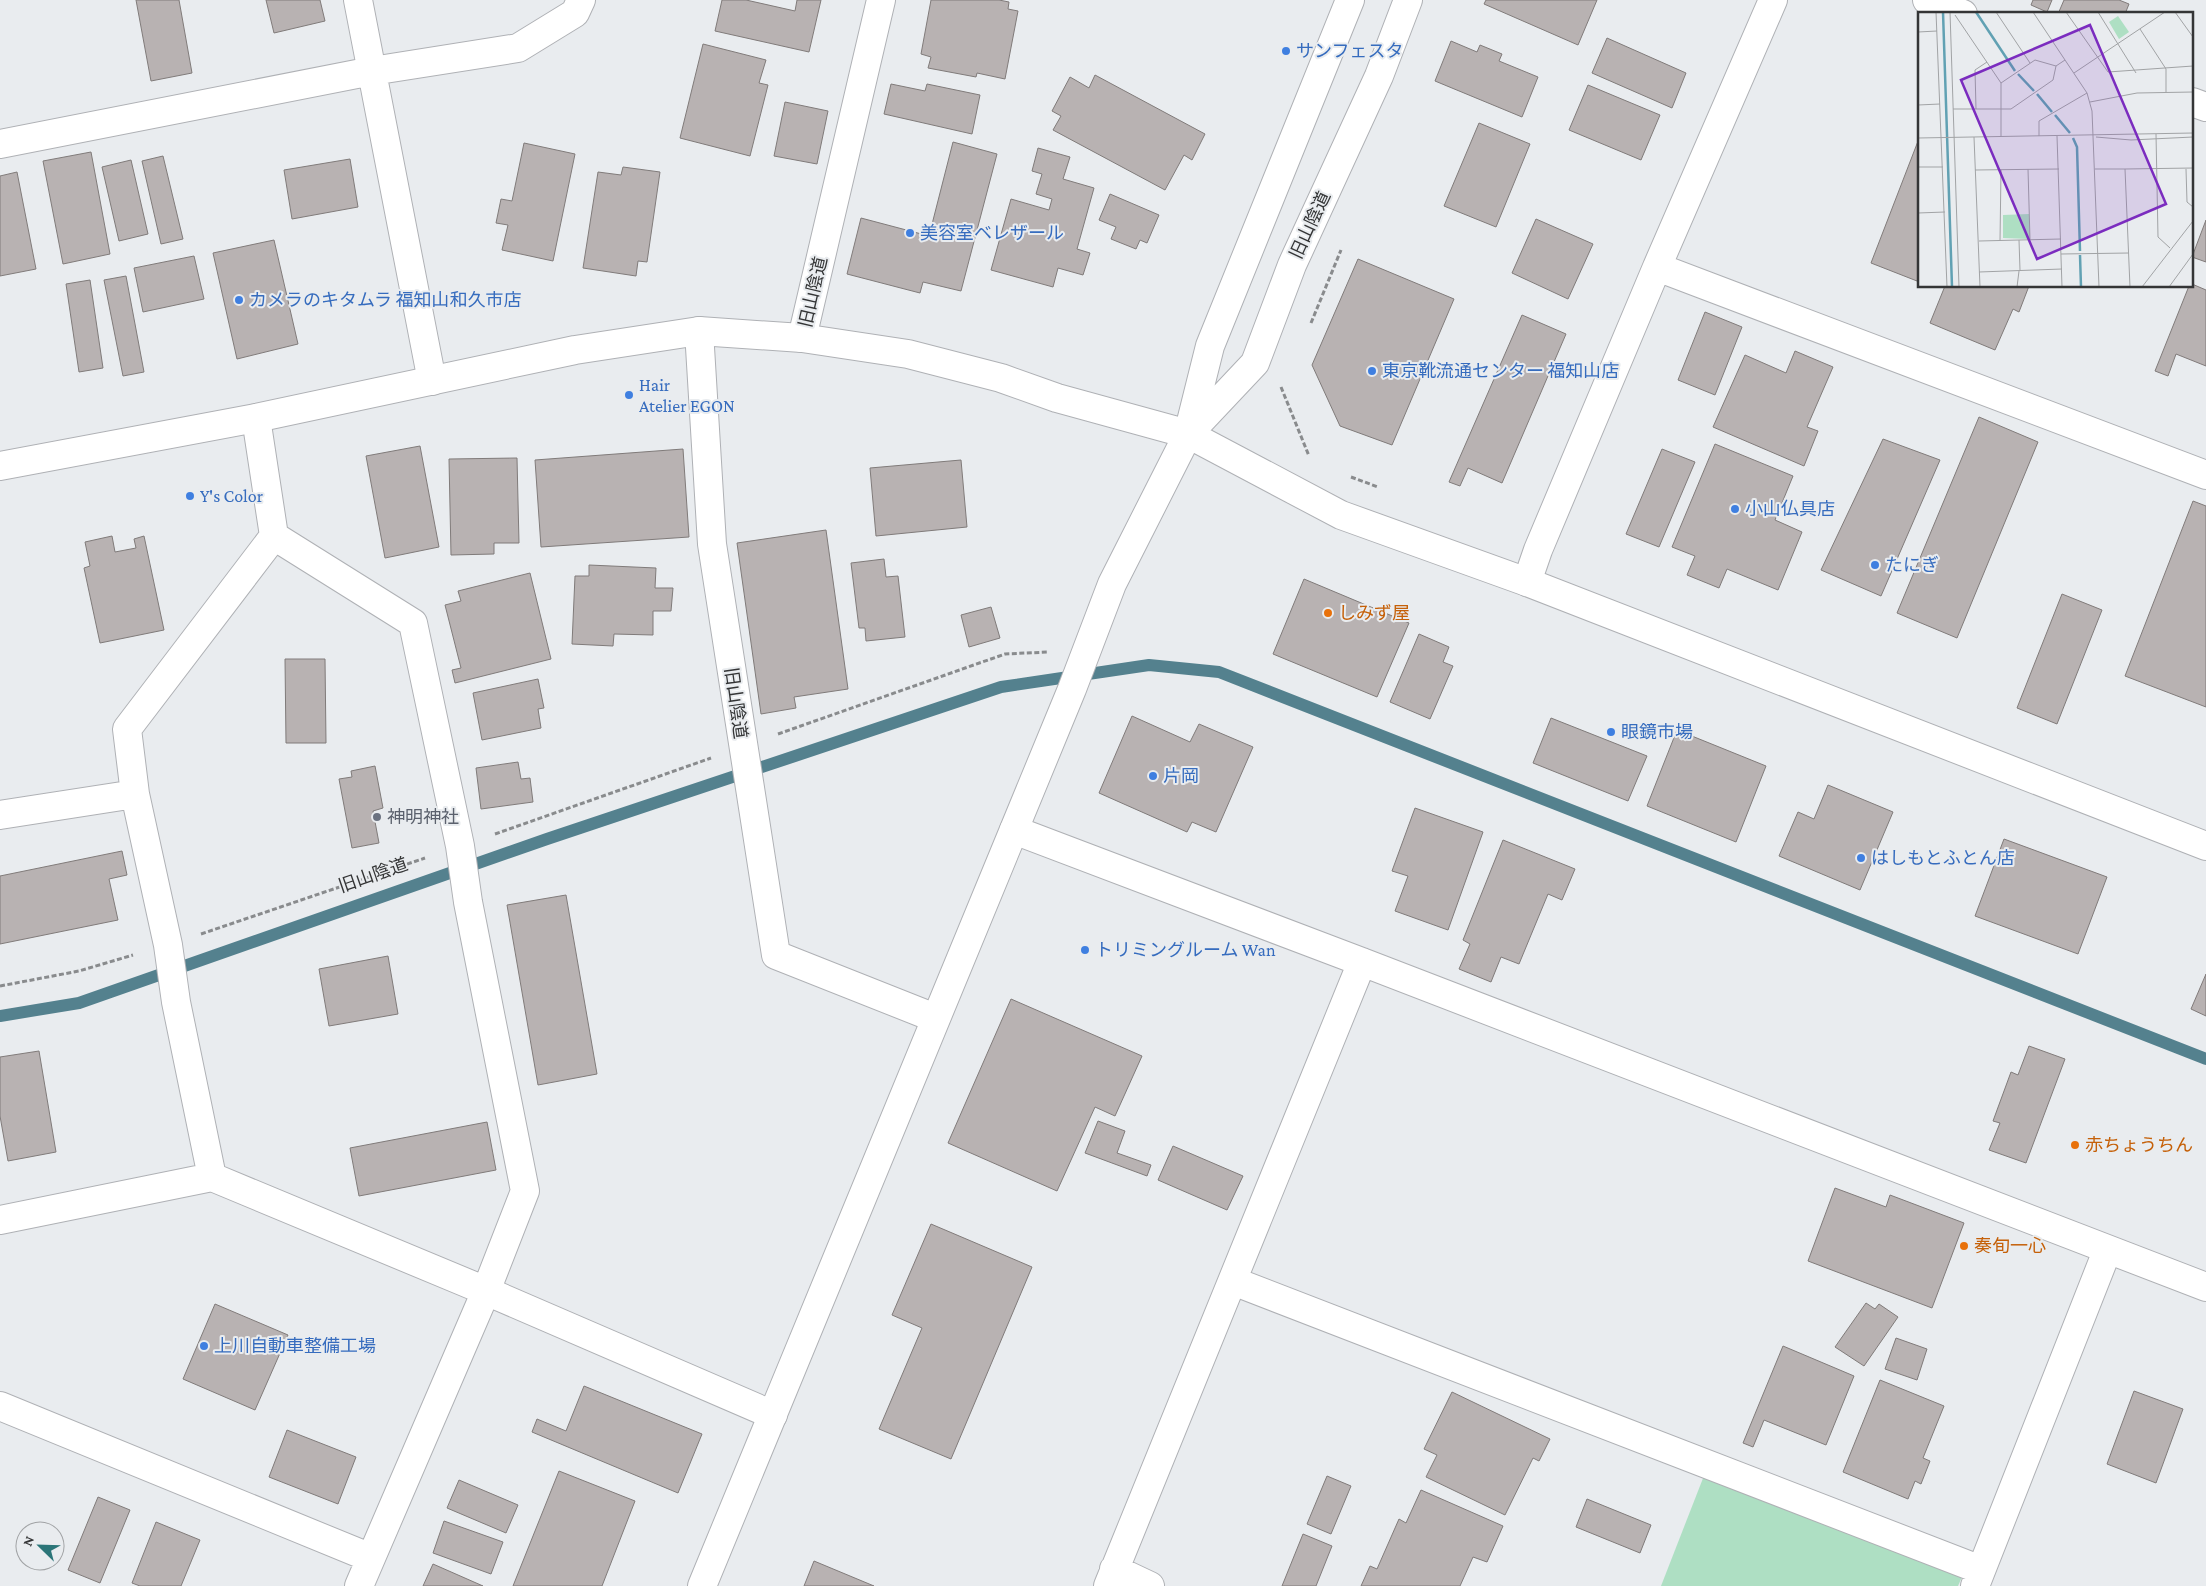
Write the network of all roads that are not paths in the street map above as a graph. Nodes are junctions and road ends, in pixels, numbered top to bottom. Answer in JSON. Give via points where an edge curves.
{"nodes":[{"id":1,"x":358,"y":0,"type":"edge"},
{"id":2,"x":581,"y":0,"type":"edge"},
{"id":3,"x":881,"y":0,"type":"edge"},
{"id":4,"x":1350,"y":0,"type":"edge"},
{"id":5,"x":1408,"y":0,"type":"edge"},
{"id":6,"x":1773,"y":0,"type":"edge"},
{"id":7,"x":1927,"y":0,"type":"edge"},
{"id":8,"x":1958,"y":12,"type":"edge"},
{"id":9,"x":372,"y":71,"type":"junction"},
{"id":10,"x":2194,"y":103,"type":"edge"},
{"id":11,"x":2206,"y":107,"type":"edge"},
{"id":12,"x":0,"y":144,"type":"edge"},
{"id":13,"x":1657,"y":267,"type":"junction"},
{"id":14,"x":699,"y":331,"type":"junction"},
{"id":15,"x":802,"y":338,"type":"junction"},
{"id":16,"x":432,"y":382,"type":"junction"},
{"id":17,"x":256,"y":418,"type":"junction"},
{"id":18,"x":1188,"y":434,"type":"junction"},
{"id":19,"x":0,"y":466,"type":"edge"},
{"id":20,"x":2206,"y":475,"type":"edge"},
{"id":21,"x":274,"y":536,"type":"junction"},
{"id":22,"x":1527,"y":582,"type":"junction"},
{"id":23,"x":136,"y":794,"type":"junction"},
{"id":24,"x":0,"y":815,"type":"edge"},
{"id":25,"x":1014,"y":830,"type":"junction"},
{"id":26,"x":2206,"y":846,"type":"edge"},
{"id":27,"x":1362,"y":962,"type":"junction"},
{"id":28,"x":935,"y":1018,"type":"junction"},
{"id":29,"x":212,"y":1177,"type":"junction"},
{"id":30,"x":0,"y":1220,"type":"edge"},
{"id":31,"x":2107,"y":1251,"type":"junction"},
{"id":32,"x":1233,"y":1281,"type":"junction"},
{"id":33,"x":2206,"y":1288,"type":"edge"},
{"id":34,"x":486,"y":1291,"type":"junction"},
{"id":35,"x":0,"y":1406,"type":"edge"},
{"id":36,"x":773,"y":1415,"type":"junction"},
{"id":37,"x":371,"y":1558,"type":"junction"},
{"id":38,"x":1111,"y":1578,"type":"edge"},
{"id":39,"x":1978,"y":1578,"type":"edge"},
{"id":40,"x":360,"y":1586,"type":"edge"},
{"id":41,"x":702,"y":1586,"type":"edge"},
{"id":42,"x":1150,"y":1586,"type":"edge"}],
"edges":[{"from":1,"to":9,"type":"street"},
{"from":2,"to":9,"type":"street","via":[[575,13],[518,48]]},
{"from":3,"to":15,"type":"street","name":"旧山陰道"},
{"from":4,"to":18,"type":"street","via":[[1210,346]]},
{"from":5,"to":18,"type":"street","name":"旧山陰道","via":[[1379,76],[1292,265],[1255,363]]},
{"from":6,"to":13,"type":"street"},
{"from":7,"to":8,"type":"street"},
{"from":9,"to":12,"type":"street"},
{"from":9,"to":16,"type":"street"},
{"from":10,"to":11,"type":"street"},
{"from":13,"to":20,"type":"street"},
{"from":13,"to":22,"type":"street"},
{"from":14,"to":15,"type":"street","name":"旧山陰道"},
{"from":14,"to":16,"type":"street","via":[[575,350]]},
{"from":14,"to":28,"type":"street","name":"旧山陰道","via":[[712,544],[776,955]]},
{"from":15,"to":18,"type":"street","via":[[908,354]]},
{"from":16,"to":17,"type":"street"},
{"from":17,"to":19,"type":"street"},
{"from":17,"to":21,"type":"street"},
{"from":18,"to":22,"type":"street","via":[[1340,515]]},
{"from":18,"to":25,"type":"street","via":[[1112,584]]},
{"from":21,"to":23,"type":"street","via":[[127,729]]},
{"from":21,"to":34,"type":"street","via":[[412,623],[460,846],[468,902],[525,1190]]},
{"from":22,"to":26,"type":"street"},
{"from":23,"to":24,"type":"street"},
{"from":23,"to":29,"type":"street"},
{"from":25,"to":27,"type":"street"},
{"from":25,"to":28,"type":"street"},
{"from":27,"to":31,"type":"street"},
{"from":27,"to":32,"type":"street"},
{"from":28,"to":36,"type":"street"},
{"from":29,"to":30,"type":"street"},
{"from":29,"to":34,"type":"street"},
{"from":31,"to":33,"type":"street"},
{"from":31,"to":39,"type":"street"},
{"from":32,"to":38,"type":"street"},
{"from":32,"to":39,"type":"street"},
{"from":34,"to":36,"type":"street"},
{"from":34,"to":37,"type":"street"},
{"from":35,"to":37,"type":"street"},
{"from":36,"to":41,"type":"street"},
{"from":37,"to":40,"type":"street"},
{"from":38,"to":42,"type":"street"}]}
